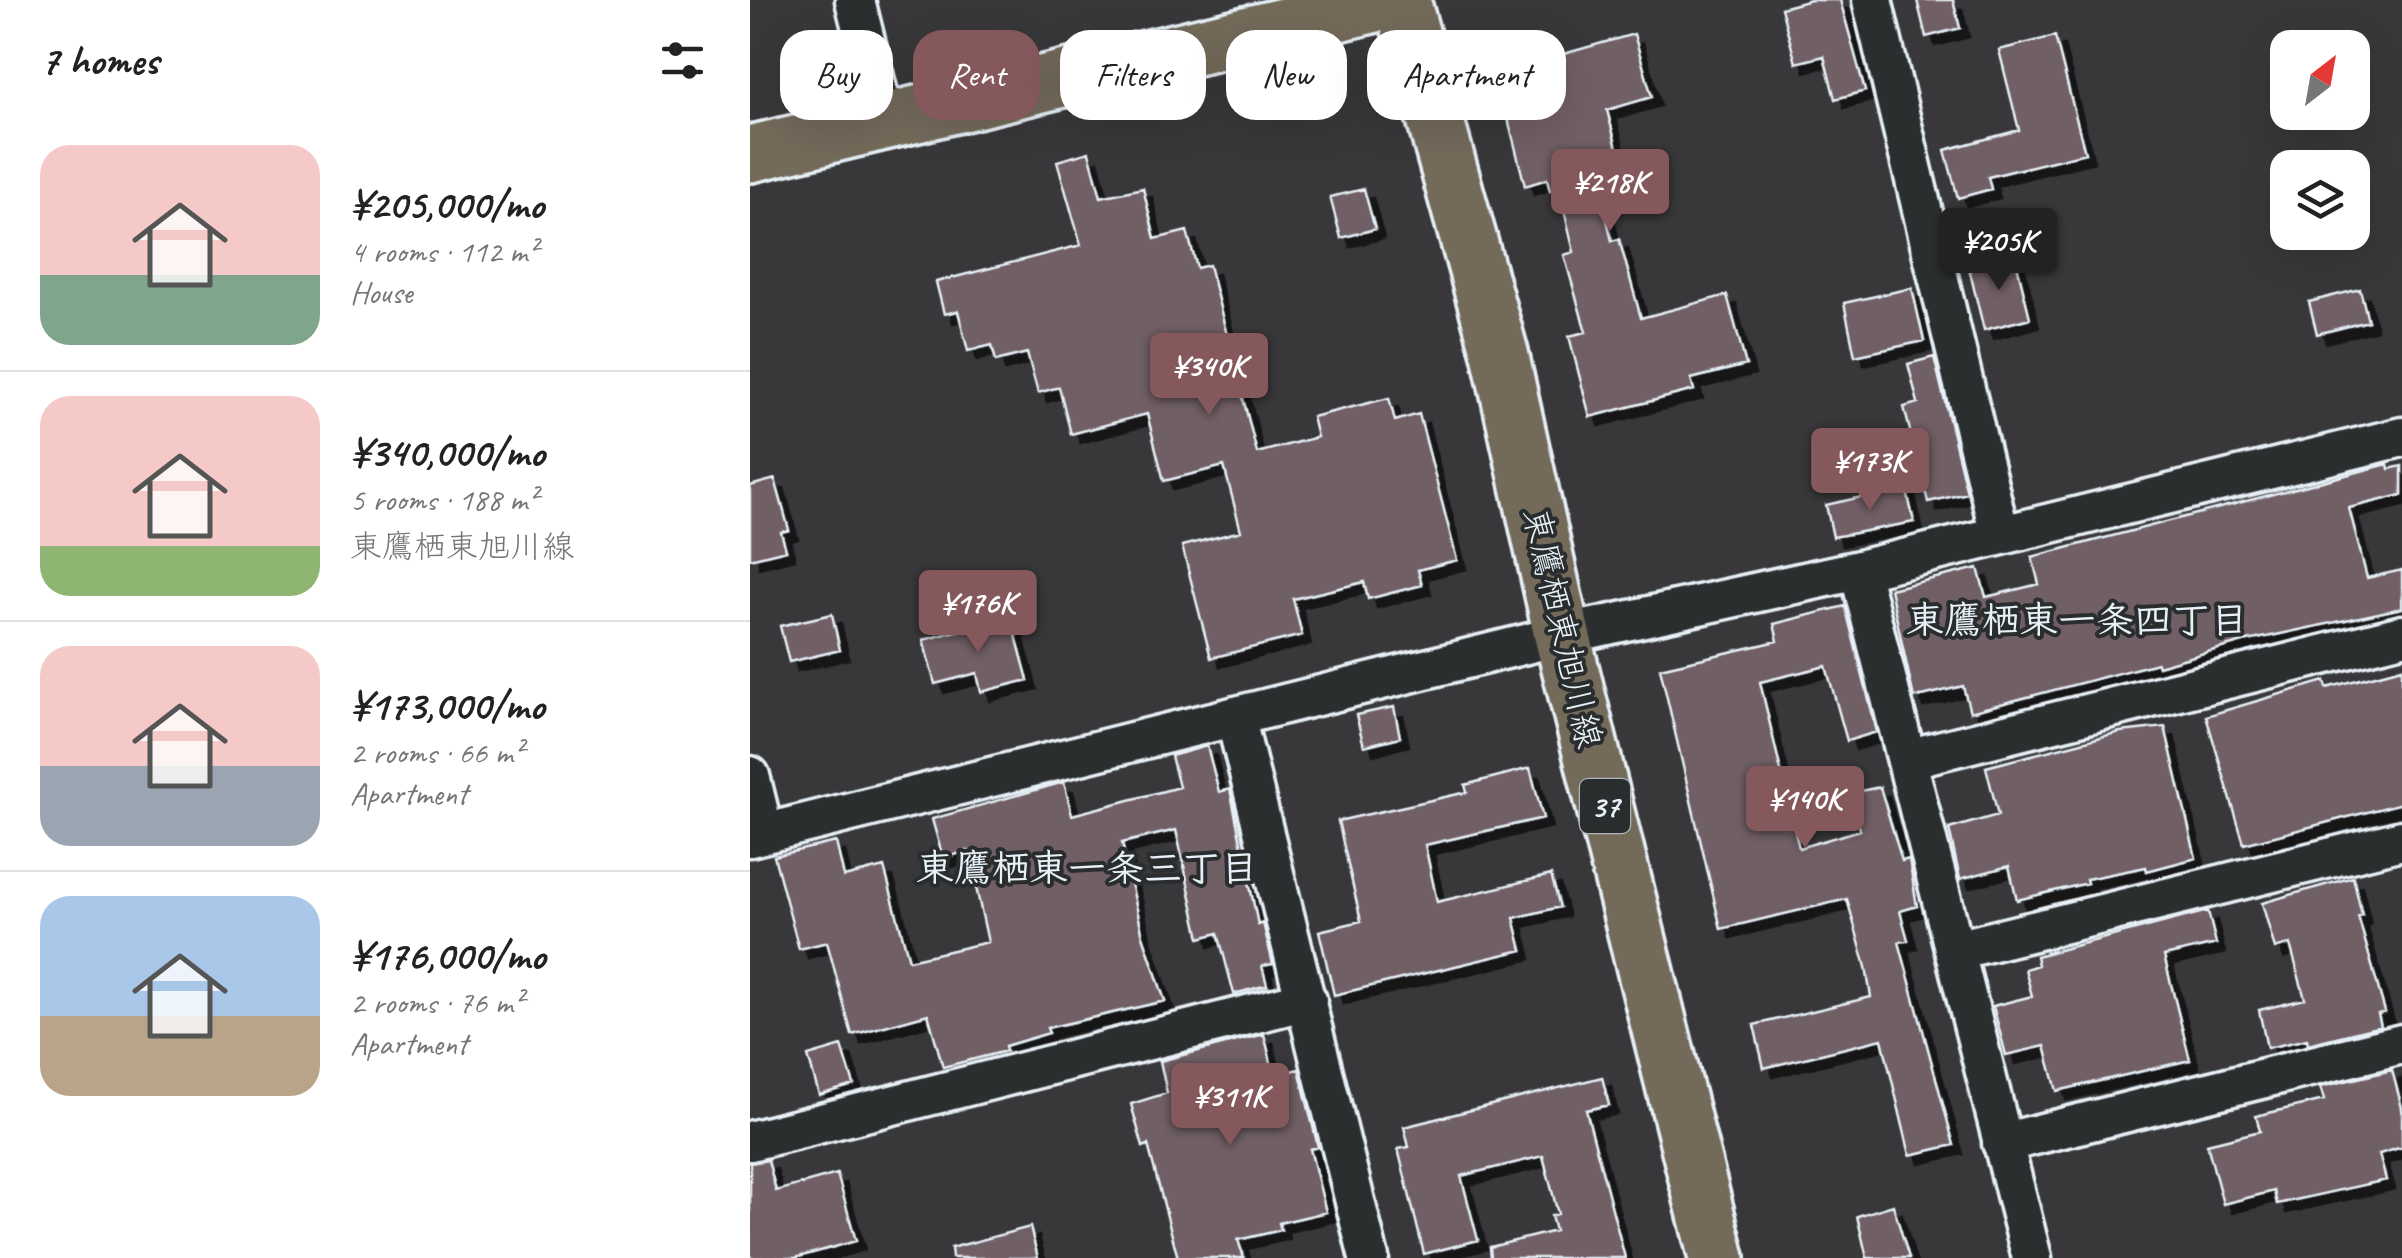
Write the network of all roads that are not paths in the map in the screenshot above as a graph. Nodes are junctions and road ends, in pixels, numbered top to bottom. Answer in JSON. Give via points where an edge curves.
{"nodes":[{"id":1,"x":855,"y":0,"type":"edge"},
{"id":2,"x":1392,"y":0,"type":"edge"},
{"id":3,"x":1402,"y":0,"type":"edge"},
{"id":4,"x":1872,"y":0,"type":"edge"},
{"id":5,"x":885,"y":122,"type":"junction"},
{"id":6,"x":750,"y":154,"type":"edge"},
{"id":7,"x":2402,"y":437,"type":"edge"},
{"id":8,"x":2000,"y":535,"type":"junction"},
{"id":9,"x":1859,"y":570,"type":"junction"},
{"id":10,"x":1562,"y":636,"type":"junction"},
{"id":11,"x":2402,"y":636,"type":"edge"},
{"id":12,"x":1235,"y":716,"type":"junction"},
{"id":13,"x":1907,"y":759,"type":"junction"},
{"id":14,"x":750,"y":776,"type":"edge"},
{"id":15,"x":757,"y":835,"type":"edge"},
{"id":16,"x":2402,"y":840,"type":"edge"},
{"id":17,"x":1956,"y":950,"type":"junction"},
{"id":18,"x":1307,"y":1000,"type":"junction"},
{"id":19,"x":2402,"y":1044,"type":"edge"},
{"id":20,"x":750,"y":1142,"type":"edge"},
{"id":21,"x":2002,"y":1143,"type":"junction"},
{"id":22,"x":1369,"y":1258,"type":"edge"},
{"id":23,"x":1716,"y":1258,"type":"edge"},
{"id":24,"x":2032,"y":1258,"type":"edge"}],
"edges":[{"from":1,"to":5,"type":"street"},
{"from":2,"to":5,"type":"main road"},
{"from":3,"to":10,"type":"main road","name":"東鷹栖東旭川線","number":"37","via":[[1500,352]]},
{"from":4,"to":8,"type":"street"},
{"from":5,"to":6,"type":"main road"},
{"from":7,"to":8,"type":"street"},
{"from":8,"to":9,"type":"street"},
{"from":9,"to":10,"type":"street"},
{"from":9,"to":13,"type":"street"},
{"from":10,"to":12,"type":"street"},
{"from":10,"to":23,"type":"main road","name":"東鷹栖東旭川線","number":"37"},
{"from":11,"to":13,"type":"street"},
{"from":12,"to":15,"type":"street"},
{"from":12,"to":18,"type":"street"},
{"from":13,"to":17,"type":"street"},
{"from":14,"to":15,"type":"street"},
{"from":16,"to":17,"type":"street"},
{"from":17,"to":21,"type":"street"},
{"from":18,"to":20,"type":"street"},
{"from":18,"to":22,"type":"street"},
{"from":19,"to":21,"type":"street"},
{"from":21,"to":24,"type":"street"}]}
